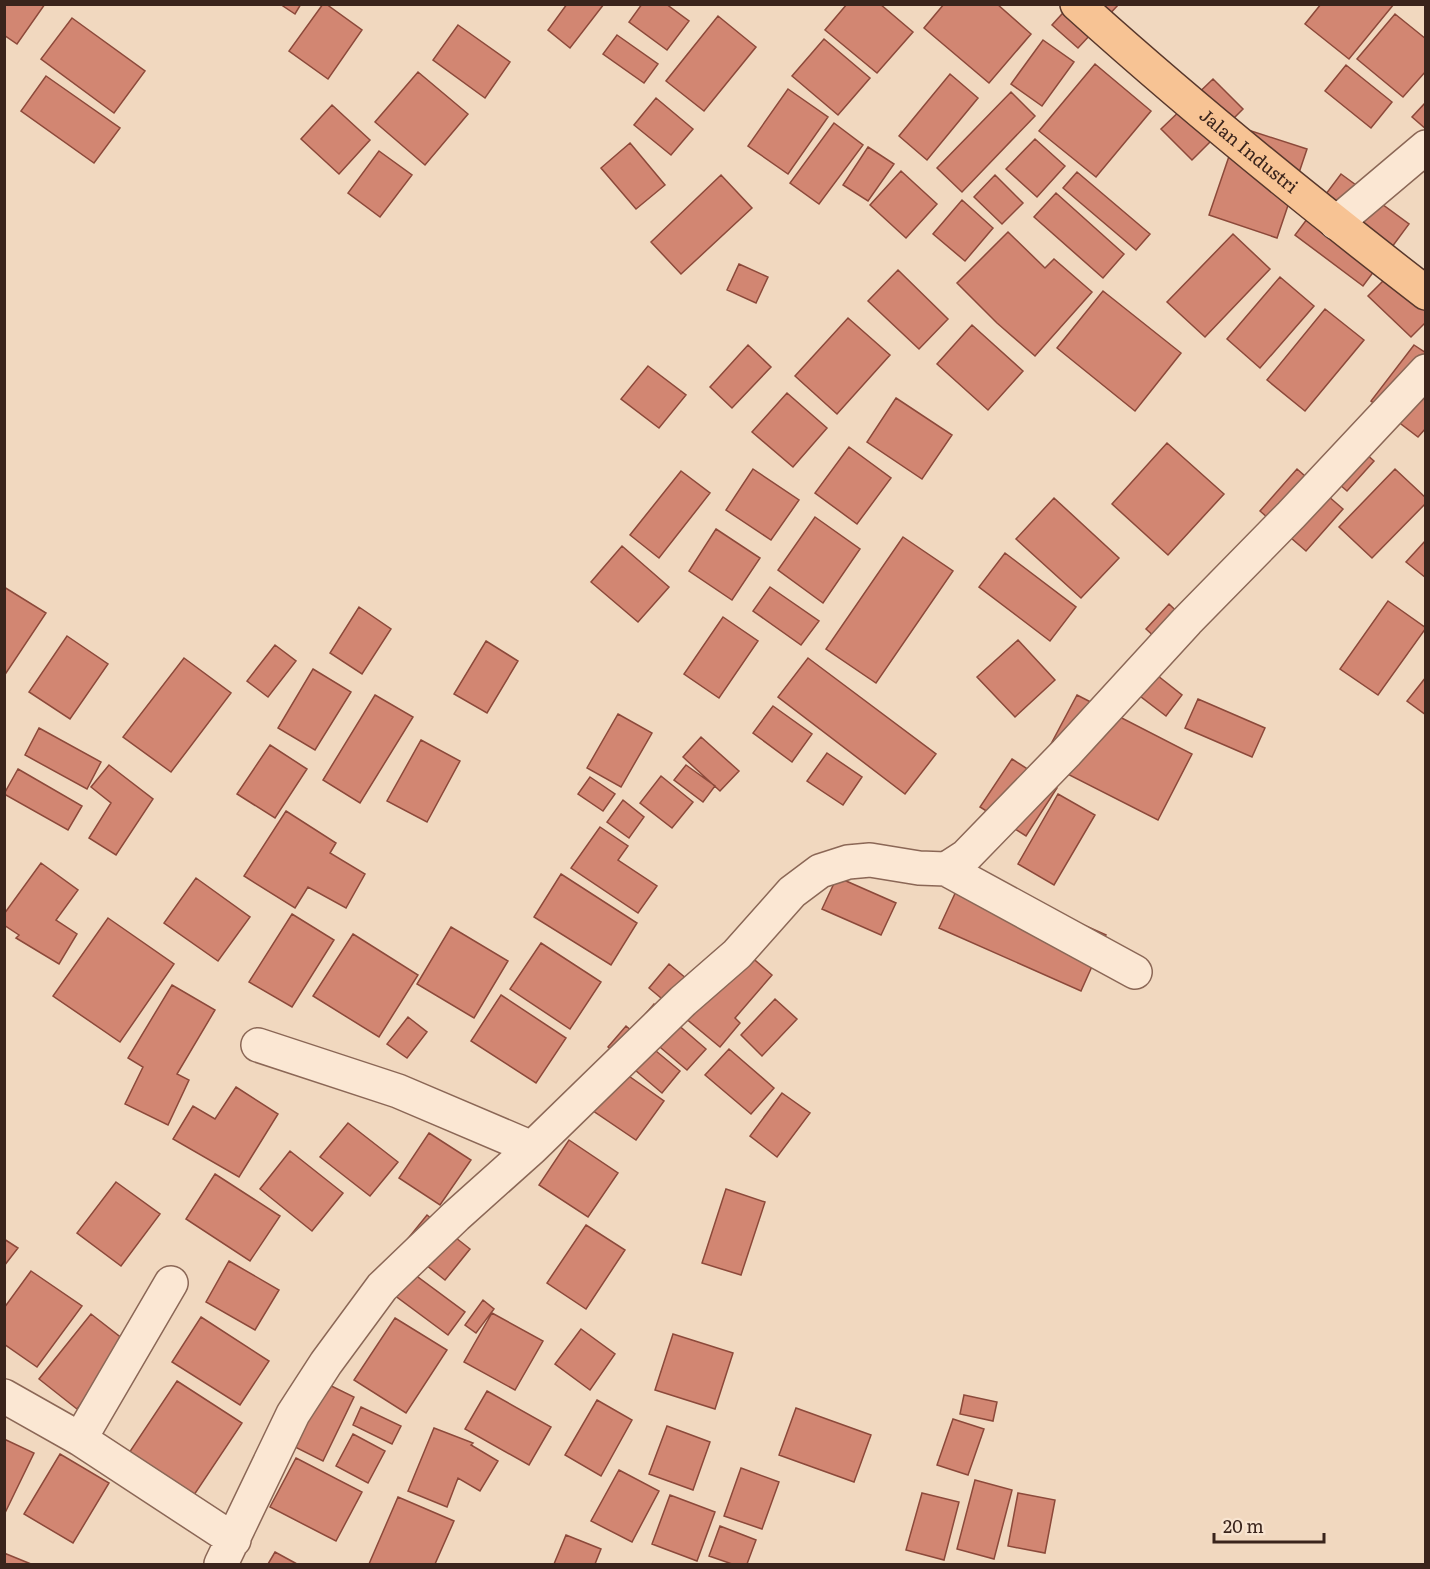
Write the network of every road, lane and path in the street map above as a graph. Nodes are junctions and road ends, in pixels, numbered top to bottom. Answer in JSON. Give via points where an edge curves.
{"nodes":[{"id":1,"x":1077,"y":4,"type":"edge"},
{"id":2,"x":1425,"y":147,"type":"edge"},
{"id":3,"x":1336,"y":223,"type":"junction"},
{"id":4,"x":1425,"y":293,"type":"edge"},
{"id":5,"x":1425,"y":371,"type":"edge"},
{"id":6,"x":946,"y":869,"type":"junction"},
{"id":7,"x":1135,"y":972,"type":"dead end"},
{"id":8,"x":258,"y":1045,"type":"dead end"},
{"id":9,"x":532,"y":1148,"type":"junction"},
{"id":10,"x":171,"y":1283,"type":"dead end"},
{"id":11,"x":4,"y":1396,"type":"edge"},
{"id":12,"x":80,"y":1439,"type":"junction"},
{"id":13,"x":227,"y":1552,"type":"edge"}],
"edges":[{"from":1,"to":3,"type":"main road","name":"Jalan Industri"},
{"from":2,"to":3,"type":"street"},
{"from":3,"to":4,"type":"main road","name":"Jalan Industri"},
{"from":5,"to":6,"type":"street","via":[[1066,753],[966,856]]},
{"from":6,"to":7,"type":"street"},
{"from":6,"to":9,"type":"street","via":[[870,860],[820,871],[792,892],[737,954]]},
{"from":8,"to":9,"type":"street","via":[[398,1091]]},
{"from":9,"to":13,"type":"street","via":[[382,1287],[293,1414]]},
{"from":10,"to":12,"type":"street"},
{"from":11,"to":12,"type":"street"},
{"from":12,"to":13,"type":"street"}]}
